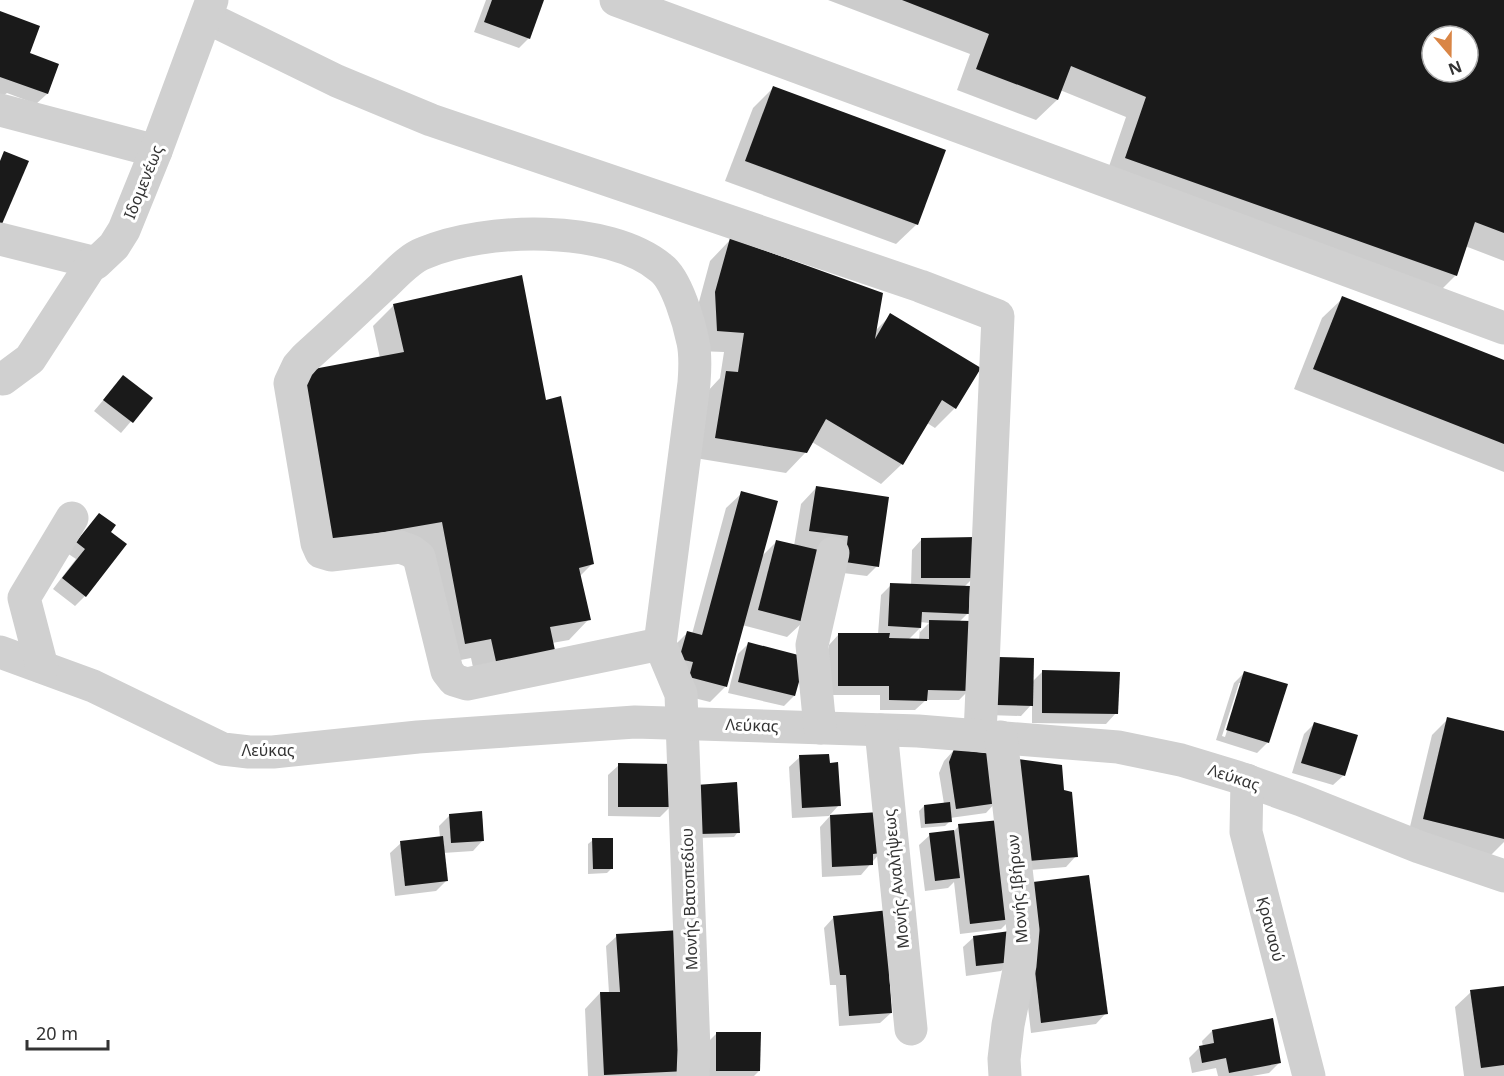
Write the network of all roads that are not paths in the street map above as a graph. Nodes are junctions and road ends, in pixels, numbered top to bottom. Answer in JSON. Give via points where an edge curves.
{"nodes":[{"id":1,"x":616,"y":0,"type":"edge"},
{"id":2,"x":209,"y":9,"type":"edge"},
{"id":3,"x":0,"y":110,"type":"edge"},
{"id":4,"x":156,"y":151,"type":"junction"},
{"id":5,"x":0,"y":239,"type":"edge"},
{"id":6,"x":93,"y":262,"type":"junction"},
{"id":7,"x":1504,"y":327,"type":"edge"},
{"id":8,"x":3,"y":379,"type":"dead end"},
{"id":9,"x":72,"y":518,"type":"dead end"},
{"id":10,"x":833,"y":553,"type":"dead end"},
{"id":11,"x":660,"y":644,"type":"junction"},
{"id":12,"x":0,"y":652,"type":"edge"},
{"id":13,"x":42,"y":667,"type":"junction"},
{"id":14,"x":682,"y":722,"type":"junction"},
{"id":15,"x":820,"y":728,"type":"junction"},
{"id":16,"x":881,"y":730,"type":"junction"},
{"id":17,"x":990,"y":736,"type":"junction"},
{"id":18,"x":1247,"y":780,"type":"junction"},
{"id":19,"x":1504,"y":876,"type":"edge"},
{"id":20,"x":911,"y":1029,"type":"dead end"},
{"id":21,"x":693,"y":1076,"type":"edge"},
{"id":22,"x":1005,"y":1076,"type":"edge"},
{"id":23,"x":1309,"y":1076,"type":"edge"}],
"edges":[{"from":1,"to":7,"type":"street"},
{"from":2,"to":4,"type":"street","name":"Ιδομενέως"},
{"from":2,"to":17,"type":"street","name":"Μονής Ιβήρων","via":[[337,81],[431,120],[998,316]]},
{"from":3,"to":4,"type":"street"},
{"from":4,"to":6,"type":"street","name":"Ιδομενέως","via":[[124,230],[105,255]]},
{"from":5,"to":6,"type":"street"},
{"from":6,"to":8,"type":"street","name":"Ιδομενέως","via":[[30,359]]},
{"from":9,"to":13,"type":"street","via":[[24,598]]},
{"from":10,"to":15,"type":"street","via":[[812,645]]},
{"from":11,"to":11,"type":"street","via":[[467,684],[454,680],[447,671],[419,557],[400,547],[332,555],[321,552],[290,383],[304,358],[413,258],[475,240],[555,235],[611,243],[642,256],[668,274],[687,322],[695,365]]},
{"from":11,"to":14,"type":"street","name":"Μονής Βατοπεδίου","via":[[681,694]]},
{"from":12,"to":13,"type":"street","name":"Λεύκας"},
{"from":13,"to":14,"type":"street","name":"Λεύκας","via":[[116,697],[201,740],[223,749],[249,752],[572,725]]},
{"from":14,"to":15,"type":"street","name":"Λεύκας"},
{"from":14,"to":21,"type":"street","name":"Μονής Βατοπεδίου"},
{"from":15,"to":16,"type":"street","name":"Λεύκας"},
{"from":16,"to":17,"type":"street","name":"Λεύκας"},
{"from":16,"to":20,"type":"street","name":"Μονής Αναλήψεως"},
{"from":17,"to":18,"type":"street","name":"Λεύκας","via":[[1118,747],[1181,760]]},
{"from":17,"to":22,"type":"street","name":"Μονής Ιβήρων","via":[[1023,930],[1008,1025]]},
{"from":18,"to":19,"type":"street","name":"Λεύκας"},
{"from":18,"to":23,"type":"street","name":"Κραναού","via":[[1246,831]]}]}
